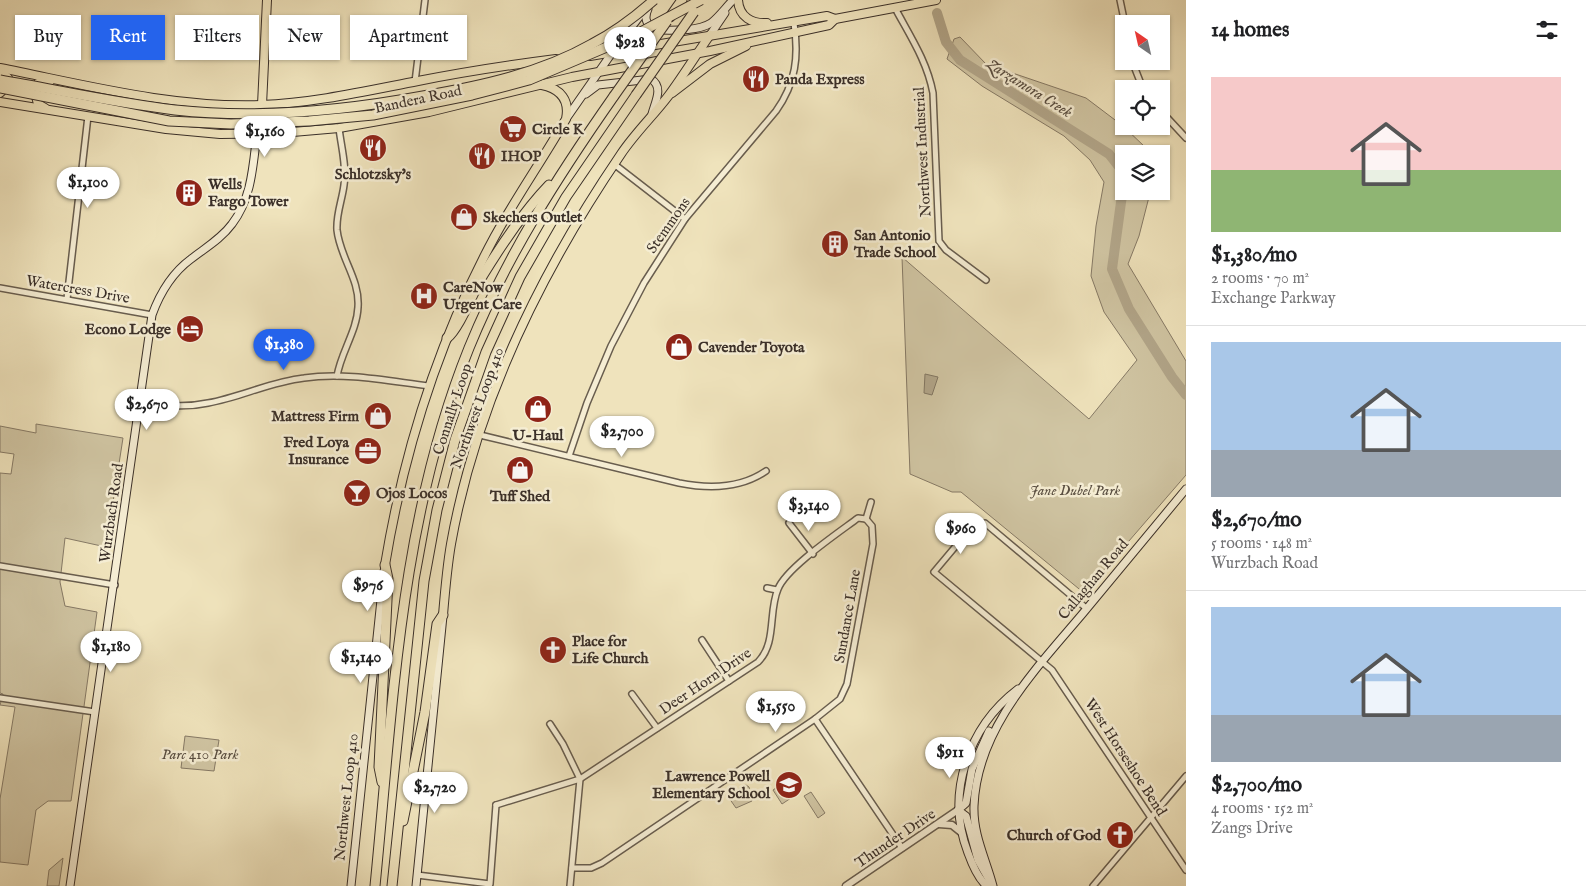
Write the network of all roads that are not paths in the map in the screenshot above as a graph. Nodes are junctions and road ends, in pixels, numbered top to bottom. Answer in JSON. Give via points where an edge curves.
{"nodes":[{"id":1,"x":266,"y":0,"type":"edge"},
{"id":2,"x":425,"y":0,"type":"edge"},
{"id":3,"x":653,"y":0,"type":"edge"},
{"id":4,"x":682,"y":0,"type":"edge"},
{"id":5,"x":702,"y":0,"type":"edge"},
{"id":6,"x":733,"y":0,"type":"edge"},
{"id":7,"x":738,"y":0,"type":"edge"},
{"id":8,"x":936,"y":0,"type":"edge"},
{"id":9,"x":1120,"y":0,"type":"edge"},
{"id":10,"x":895,"y":8,"type":"junction"},
{"id":11,"x":642,"y":14,"type":"junction"},
{"id":12,"x":1123,"y":15,"type":"edge"},
{"id":13,"x":835,"y":19,"type":"junction"},
{"id":14,"x":794,"y":22,"type":"junction"},
{"id":15,"x":774,"y":26,"type":"junction"},
{"id":16,"x":795,"y":32,"type":"junction"},
{"id":17,"x":710,"y":36,"type":"junction"},
{"id":18,"x":771,"y":37,"type":"junction"},
{"id":19,"x":610,"y":54,"type":"junction"},
{"id":20,"x":697,"y":54,"type":"junction"},
{"id":21,"x":569,"y":58,"type":"junction"},
{"id":22,"x":0,"y":69,"type":"edge"},
{"id":23,"x":597,"y":72,"type":"junction"},
{"id":24,"x":0,"y":80,"type":"edge"},
{"id":25,"x":415,"y":82,"type":"junction"},
{"id":26,"x":80,"y":84,"type":"junction"},
{"id":27,"x":540,"y":85,"type":"junction"},
{"id":28,"x":0,"y":88,"type":"edge"},
{"id":29,"x":0,"y":93,"type":"edge"},
{"id":30,"x":669,"y":95,"type":"junction"},
{"id":31,"x":578,"y":100,"type":"junction"},
{"id":32,"x":0,"y":102,"type":"edge"},
{"id":33,"x":262,"y":105,"type":"junction"},
{"id":34,"x":58,"y":111,"type":"junction"},
{"id":35,"x":652,"y":114,"type":"junction"},
{"id":36,"x":88,"y":116,"type":"junction"},
{"id":37,"x":566,"y":120,"type":"junction"},
{"id":38,"x":1170,"y":121,"type":"edge"},
{"id":39,"x":339,"y":128,"type":"junction"},
{"id":40,"x":257,"y":133,"type":"junction"},
{"id":41,"x":1186,"y":138,"type":"edge"},
{"id":42,"x":614,"y":164,"type":"junction"},
{"id":43,"x":562,"y":173,"type":"junction"},
{"id":44,"x":685,"y":219,"type":"junction"},
{"id":45,"x":986,"y":280,"type":"dead end"},
{"id":46,"x":0,"y":288,"type":"edge"},
{"id":47,"x":68,"y":300,"type":"junction"},
{"id":48,"x":152,"y":315,"type":"junction"},
{"id":49,"x":447,"y":338,"type":"junction"},
{"id":50,"x":337,"y":376,"type":"junction"},
{"id":51,"x":429,"y":386,"type":"junction"},
{"id":52,"x":140,"y":402,"type":"junction"},
{"id":53,"x":480,"y":435,"type":"junction"},
{"id":54,"x":569,"y":456,"type":"junction"},
{"id":55,"x":766,"y":471,"type":"dead end"},
{"id":56,"x":1186,"y":490,"type":"edge"},
{"id":57,"x":871,"y":502,"type":"dead end"},
{"id":58,"x":866,"y":519,"type":"junction"},
{"id":59,"x":789,"y":523,"type":"dead end"},
{"id":60,"x":813,"y":554,"type":"junction"},
{"id":61,"x":385,"y":565,"type":"junction"},
{"id":62,"x":0,"y":566,"type":"edge"},
{"id":63,"x":115,"y":585,"type":"junction"},
{"id":64,"x":767,"y":588,"type":"dead end"},
{"id":65,"x":777,"y":590,"type":"junction"},
{"id":66,"x":1086,"y":608,"type":"junction"},
{"id":67,"x":443,"y":615,"type":"junction"},
{"id":68,"x":702,"y":640,"type":"dead end"},
{"id":69,"x":1042,"y":662,"type":"junction"},
{"id":70,"x":729,"y":681,"type":"junction"},
{"id":71,"x":1023,"y":686,"type":"junction"},
{"id":72,"x":632,"y":694,"type":"dead end"},
{"id":73,"x":0,"y":698,"type":"edge"},
{"id":74,"x":1013,"y":702,"type":"junction"},
{"id":75,"x":95,"y":712,"type":"junction"},
{"id":76,"x":814,"y":719,"type":"junction"},
{"id":77,"x":550,"y":724,"type":"dead end"},
{"id":78,"x":657,"y":728,"type":"junction"},
{"id":79,"x":1186,"y":776,"type":"edge"},
{"id":80,"x":580,"y":779,"type":"junction"},
{"id":81,"x":384,"y":789,"type":"junction"},
{"id":82,"x":490,"y":803,"type":"dead end"},
{"id":83,"x":496,"y":805,"type":"junction"},
{"id":84,"x":958,"y":810,"type":"junction"},
{"id":85,"x":1151,"y":818,"type":"junction"},
{"id":86,"x":938,"y":824,"type":"junction"},
{"id":87,"x":962,"y":833,"type":"junction"},
{"id":88,"x":396,"y":848,"type":"junction"},
{"id":89,"x":902,"y":848,"type":"junction"},
{"id":90,"x":572,"y":868,"type":"junction"},
{"id":91,"x":1186,"y":870,"type":"edge"},
{"id":92,"x":417,"y":875,"type":"junction"},
{"id":93,"x":70,"y":886,"type":"edge"},
{"id":94,"x":351,"y":886,"type":"edge"},
{"id":95,"x":375,"y":886,"type":"edge"},
{"id":96,"x":392,"y":886,"type":"edge"},
{"id":97,"x":416,"y":886,"type":"edge"},
{"id":98,"x":570,"y":886,"type":"edge"},
{"id":99,"x":846,"y":886,"type":"edge"},
{"id":100,"x":991,"y":886,"type":"edge"},
{"id":101,"x":1092,"y":886,"type":"edge"}],
"edges":[{"from":1,"to":33,"type":"main road","name":"Wurzbach Road"},
{"from":2,"to":25,"type":"street"},
{"from":3,"to":6,"type":"main road","via":[[645,16],[653,30],[705,26]]},
{"from":3,"to":11,"type":"main road","name":"Northwest Loop 410"},
{"from":3,"to":24,"type":"highway","bridge":true,"via":[[600,40],[542,67],[489,83],[369,106],[257,113],[176,110]]},
{"from":4,"to":43,"type":"highway","name":"Connally Loop","bridge":true},
{"from":5,"to":28,"type":"highway","bridge":true,"via":[[635,35],[529,80],[373,115],[231,124],[169,121]]},
{"from":5,"to":88,"type":"highway","name":"Connally Loop","bridge":true,"via":[[571,189],[527,264],[490,343],[460,425],[439,500],[424,581]]},
{"from":6,"to":17,"type":"main road","name":"Northwest Loop 410"},
{"from":7,"to":15,"type":"main road","via":[[740,11],[748,20]]},
{"from":8,"to":10,"type":"main road","name":"Bandera Road"},
{"from":9,"to":12,"type":"street"},
{"from":10,"to":13,"type":"main road","name":"Bandera Road"},
{"from":10,"to":45,"type":"street","name":"Northwest Industrial","via":[[930,76],[939,241]]},
{"from":11,"to":19,"type":"main road","name":"Northwest Loop 410"},
{"from":11,"to":21,"type":"main road","via":[[611,38]]},
{"from":13,"to":14,"type":"main road","name":"Bandera Road","via":[[828,16]]},
{"from":13,"to":16,"type":"main road","name":"Bandera Road","via":[[829,25]]},
{"from":14,"to":15,"type":"main road","name":"Bandera Road"},
{"from":14,"to":16,"type":"street","name":"Stemmons"},
{"from":15,"to":17,"type":"main road","name":"Bandera Road"},
{"from":16,"to":18,"type":"main road","name":"Bandera Road"},
{"from":16,"to":44,"type":"street","name":"Stemmons","via":[[795,72],[782,102]]},
{"from":17,"to":19,"type":"main road","name":"Bandera Road"},
{"from":17,"to":20,"type":"main road","name":"Northwest Loop 410"},
{"from":18,"to":20,"type":"main road","name":"Bandera Road"},
{"from":18,"to":30,"type":"main road","via":[[716,60]]},
{"from":19,"to":21,"type":"main road","name":"Bandera Road"},
{"from":19,"to":23,"type":"main road","name":"Northwest Loop 410"},
{"from":20,"to":23,"type":"main road","name":"Bandera Road"},
{"from":20,"to":30,"type":"main road","name":"Northwest Loop 410"},
{"from":21,"to":25,"type":"main road","name":"Bandera Road"},
{"from":22,"to":26,"type":"main road","name":"Bandera Road"},
{"from":22,"to":29,"type":"main road","via":[[8,78]]},
{"from":23,"to":27,"type":"main road","name":"Bandera Road"},
{"from":23,"to":31,"type":"main road","name":"Northwest Loop 410"},
{"from":25,"to":33,"type":"main road","name":"Bandera Road","via":[[321,100]]},
{"from":26,"to":33,"type":"main road","name":"Bandera Road","via":[[143,97],[204,104]]},
{"from":26,"to":34,"type":"main road","via":[[46,80],[38,83],[35,93],[38,104]]},
{"from":27,"to":37,"type":"main road","via":[[555,89],[563,96],[567,105]]},
{"from":27,"to":39,"type":"main road","name":"Bandera Road","via":[[429,112]]},
{"from":30,"to":35,"type":"main road","name":"Northwest Loop 410"},
{"from":31,"to":35,"type":"main road","via":[[598,85],[648,78],[656,82],[658,89]]},
{"from":31,"to":37,"type":"main road","name":"Northwest Loop 410"},
{"from":32,"to":34,"type":"main road","name":"Bandera Road"},
{"from":33,"to":40,"type":"main road","name":"Wurzbach Road"},
{"from":34,"to":36,"type":"main road","name":"Bandera Road"},
{"from":35,"to":42,"type":"main road","name":"Northwest Loop 410"},
{"from":36,"to":40,"type":"main road","name":"Bandera Road","via":[[166,129],[220,134]]},
{"from":36,"to":47,"type":"street"},
{"from":37,"to":49,"type":"main road","name":"Northwest Loop 410","via":[[494,237]]},
{"from":38,"to":41,"type":"street"},
{"from":39,"to":40,"type":"main road","name":"Bandera Road"},
{"from":39,"to":50,"type":"street","via":[[344,184],[337,230],[358,301],[356,323]]},
{"from":40,"to":48,"type":"main road","name":"Wurzbach Road","via":[[250,184],[240,212],[225,233],[178,270],[167,284]]},
{"from":42,"to":44,"type":"street"},
{"from":42,"to":53,"type":"main road","name":"Northwest Loop 410","via":[[575,224],[551,269],[508,360]]},
{"from":43,"to":49,"type":"highway","via":[[538,196],[502,246],[454,333]]},
{"from":43,"to":81,"type":"highway","name":"Connally Loop","via":[[524,235],[489,302],[464,361],[436,444],[409,564]]},
{"from":44,"to":54,"type":"street","name":"Stemmons","via":[[644,282],[611,346]]},
{"from":46,"to":47,"type":"street","name":"Watercress Drive"},
{"from":47,"to":48,"type":"street","name":"Watercress Drive"},
{"from":48,"to":52,"type":"main road","name":"Wurzbach Road"},
{"from":49,"to":51,"type":"main road","name":"Northwest Loop 410"},
{"from":50,"to":51,"type":"street"},
{"from":50,"to":52,"type":"street","via":[[280,382],[192,406]]},
{"from":51,"to":61,"type":"main road","name":"Northwest Loop 410","via":[[400,486]]},
{"from":52,"to":63,"type":"main road","name":"Wurzbach Road"},
{"from":53,"to":54,"type":"street"},
{"from":53,"to":67,"type":"main road","name":"Northwest Loop 410","via":[[451,542]]},
{"from":54,"to":55,"type":"street","via":[[704,487],[736,485]]},
{"from":56,"to":66,"type":"main road","name":"Callaghan Road"},
{"from":57,"to":58,"type":"street"},
{"from":58,"to":60,"type":"street","name":"Deer Horn Drive","via":[[858,518]]},
{"from":58,"to":76,"type":"street","name":"Sundance Lane","via":[[872,526],[873,544],[847,684],[840,699]]},
{"from":59,"to":60,"type":"street"},
{"from":60,"to":65,"type":"street","name":"Deer Horn Drive","via":[[789,573]]},
{"from":61,"to":81,"type":"highway","via":[[388,579],[379,767]]},
{"from":61,"to":94,"type":"main road","name":"Northwest Loop 410"},
{"from":62,"to":63,"type":"street"},
{"from":63,"to":75,"type":"main road","name":"Wurzbach Road"},
{"from":64,"to":65,"type":"street"},
{"from":65,"to":70,"type":"street","name":"Deer Horn Drive","via":[[766,652],[758,662]]},
{"from":66,"to":69,"type":"main road","name":"Callaghan Road"},
{"from":66,"to":69,"type":"street","name":"West Horseshoe Bend","via":[[985,523],[975,524],[934,572]]},
{"from":67,"to":88,"type":"highway","via":[[437,624],[424,719]]},
{"from":67,"to":92,"type":"main road","name":"Northwest Loop 410"},
{"from":68,"to":70,"type":"street"},
{"from":69,"to":71,"type":"main road","name":"Callaghan Road"},
{"from":69,"to":85,"type":"street","name":"West Horseshoe Bend","via":[[1060,679]]},
{"from":70,"to":78,"type":"street","name":"Deer Horn Drive"},
{"from":71,"to":74,"type":"main road","name":"Callaghan Road"},
{"from":71,"to":84,"type":"main road","name":"Callaghan Road","via":[[1008,697],[973,744],[960,783]]},
{"from":72,"to":78,"type":"street"},
{"from":73,"to":75,"type":"street"},
{"from":74,"to":84,"type":"main road","via":[[998,717],[980,748],[972,769],[966,803]]},
{"from":74,"to":100,"type":"main road","name":"Callaghan Road","via":[[983,755],[975,795],[976,832]]},
{"from":75,"to":93,"type":"main road","name":"Wurzbach Road"},
{"from":76,"to":89,"type":"street"},
{"from":76,"to":90,"type":"street","name":"Sundance Lane","via":[[602,863],[591,868]]},
{"from":77,"to":80,"type":"street"},
{"from":78,"to":80,"type":"street","name":"Deer Horn Drive"},
{"from":79,"to":85,"type":"street"},
{"from":80,"to":83,"type":"street","name":"Deer Horn Drive"},
{"from":80,"to":90,"type":"street"},
{"from":81,"to":95,"type":"highway","name":"Connally Loop"},
{"from":82,"to":83,"type":"street"},
{"from":83,"to":92,"type":"street","via":[[490,884]]},
{"from":84,"to":86,"type":"street","name":"Thunder Drive"},
{"from":84,"to":87,"type":"main road","name":"Callaghan Road"},
{"from":84,"to":100,"type":"main road","via":[[966,816],[978,860]]},
{"from":85,"to":91,"type":"street","name":"West Horseshoe Bend"},
{"from":85,"to":101,"type":"street"},
{"from":86,"to":87,"type":"street","via":[[952,825]]},
{"from":86,"to":89,"type":"street","name":"Thunder Drive"},
{"from":87,"to":100,"type":"main road","name":"Callaghan Road","via":[[971,860]]},
{"from":88,"to":96,"type":"highway","name":"Connally Loop"},
{"from":89,"to":99,"type":"street","name":"Thunder Drive"},
{"from":90,"to":98,"type":"street"},
{"from":92,"to":97,"type":"main road","name":"Northwest Loop 410"}]}
